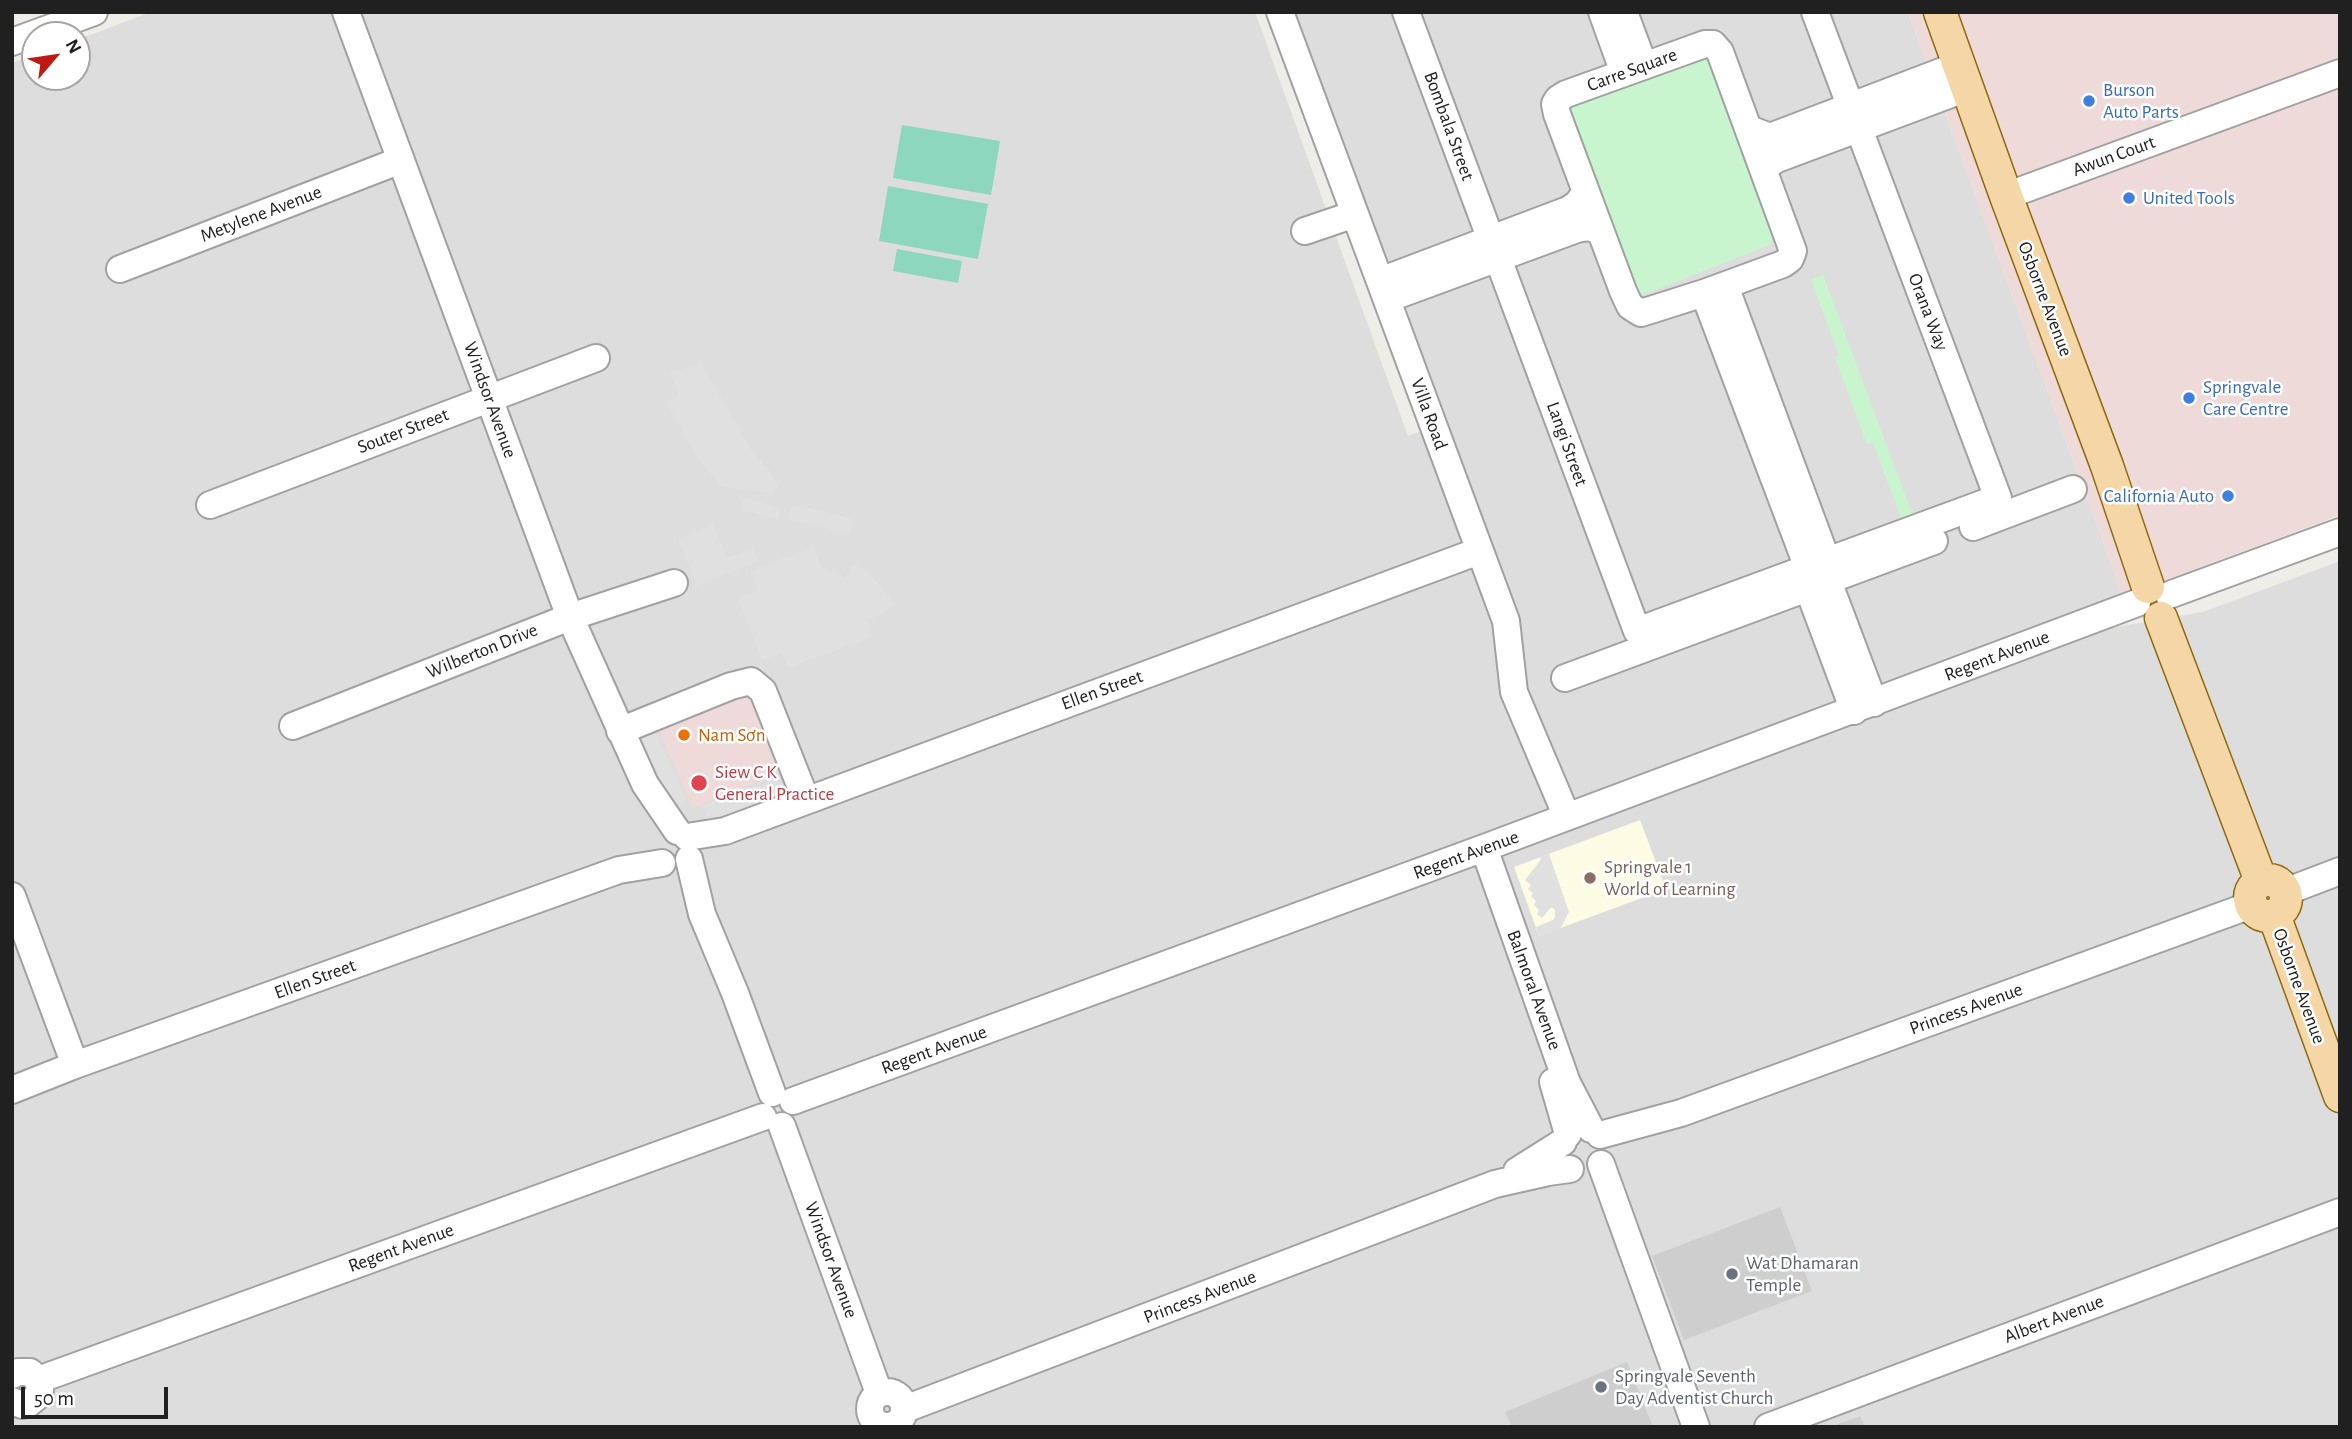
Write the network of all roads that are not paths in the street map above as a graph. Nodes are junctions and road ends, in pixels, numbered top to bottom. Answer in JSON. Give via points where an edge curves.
{"nodes":[{"id":1,"x":94,"y":12,"type":"edge"},
{"id":2,"x":346,"y":12,"type":"edge"},
{"id":3,"x":1280,"y":12,"type":"edge"},
{"id":4,"x":1406,"y":12,"type":"edge"},
{"id":5,"x":1602,"y":12,"type":"edge"},
{"id":6,"x":1624,"y":12,"type":"edge"},
{"id":7,"x":1815,"y":12,"type":"edge"},
{"id":8,"x":1941,"y":12,"type":"edge"},
{"id":9,"x":12,"y":42,"type":"edge"},
{"id":10,"x":1634,"y":69,"type":"junction"},
{"id":11,"x":2340,"y":73,"type":"edge"},
{"id":12,"x":1964,"y":77,"type":"junction"},
{"id":13,"x":1855,"y":116,"type":"junction"},
{"id":14,"x":1749,"y":129,"type":"junction"},
{"id":15,"x":401,"y":160,"type":"junction"},
{"id":16,"x":1763,"y":168,"type":"junction"},
{"id":17,"x":1586,"y":192,"type":"junction"},
{"id":18,"x":2006,"y":196,"type":"junction"},
{"id":19,"x":1355,"y":214,"type":"junction"},
{"id":20,"x":1305,"y":231,"type":"dead end"},
{"id":21,"x":1600,"y":231,"type":"junction"},
{"id":22,"x":1495,"y":248,"type":"junction"},
{"id":23,"x":121,"y":269,"type":"dead end"},
{"id":24,"x":1714,"y":289,"type":"junction"},
{"id":25,"x":1384,"y":290,"type":"junction"},
{"id":26,"x":596,"y":358,"type":"dead end"},
{"id":27,"x":489,"y":398,"type":"junction"},
{"id":28,"x":2073,"y":489,"type":"dead end"},
{"id":29,"x":210,"y":505,"type":"dead end"},
{"id":30,"x":2340,"y":532,"type":"edge"},
{"id":31,"x":1479,"y":551,"type":"junction"},
{"id":32,"x":1818,"y":574,"type":"junction"},
{"id":33,"x":674,"y":583,"type":"dead end"},
{"id":34,"x":2154,"y":601,"type":"junction"},
{"id":35,"x":570,"y":617,"type":"junction"},
{"id":36,"x":1565,"y":678,"type":"dead end"},
{"id":37,"x":1864,"y":707,"type":"junction"},
{"id":38,"x":293,"y":726,"type":"dead end"},
{"id":39,"x":620,"y":731,"type":"junction"},
{"id":40,"x":806,"y":800,"type":"junction"},
{"id":41,"x":1567,"y":817,"type":"junction"},
{"id":42,"x":673,"y":849,"type":"junction"},
{"id":43,"x":1477,"y":851,"type":"junction"},
{"id":44,"x":2340,"y":871,"type":"edge"},
{"id":45,"x":12,"y":896,"type":"edge"},
{"id":46,"x":2268,"y":898,"type":"junction"},
{"id":47,"x":75,"y":1065,"type":"junction"},
{"id":48,"x":12,"y":1090,"type":"edge"},
{"id":49,"x":2340,"y":1096,"type":"edge"},
{"id":50,"x":777,"y":1109,"type":"junction"},
{"id":51,"x":1585,"y":1150,"type":"junction"},
{"id":52,"x":2340,"y":1212,"type":"edge"},
{"id":53,"x":22,"y":1388,"type":"edge"},
{"id":54,"x":884,"y":1421,"type":"edge"},
{"id":55,"x":1680,"y":1427,"type":"edge"},
{"id":56,"x":1696,"y":1427,"type":"edge"},
{"id":57,"x":1768,"y":1427,"type":"edge"}],
"edges":[{"from":1,"to":9,"type":"street"},
{"from":2,"to":15,"type":"street","name":"Windsor Avenue"},
{"from":3,"to":19,"type":"street","name":"Villa Road"},
{"from":4,"to":22,"type":"street","name":"Bombala Street"},
{"from":5,"to":10,"type":"street"},
{"from":6,"to":10,"type":"street"},
{"from":7,"to":13,"type":"street","name":"Orana Way"},
{"from":8,"to":12,"type":"main road","name":"Osborne Avenue"},
{"from":10,"to":14,"type":"street","name":"Carre Square","via":[[1713,44]]},
{"from":10,"to":17,"type":"street","name":"Carre Square","via":[[1566,94],[1555,104]]},
{"from":11,"to":18,"type":"street","name":"Awun Court"},
{"from":12,"to":13,"type":"street"},
{"from":12,"to":18,"type":"main road","name":"Osborne Avenue"},
{"from":13,"to":14,"type":"street","via":[[1770,137]]},
{"from":13,"to":16,"type":"street"},
{"from":13,"to":32,"type":"street","name":"Orana Way","via":[[1998,498]]},
{"from":14,"to":16,"type":"street","name":"Carre Square"},
{"from":15,"to":23,"type":"street","name":"Metylene Avenue"},
{"from":15,"to":27,"type":"street","name":"Windsor Avenue"},
{"from":16,"to":24,"type":"street","name":"Carre Square","via":[[1792,256],[1783,264]]},
{"from":17,"to":21,"type":"street","name":"Carre Square"},
{"from":17,"to":22,"type":"street","via":[[1568,210]]},
{"from":18,"to":34,"type":"main road","name":"Osborne Avenue"},
{"from":19,"to":20,"type":"street"},
{"from":19,"to":25,"type":"street","name":"Villa Road"},
{"from":21,"to":22,"type":"street","via":[[1577,229]]},
{"from":21,"to":24,"type":"street","name":"Carre Square","via":[[1626,299],[1637,312]]},
{"from":22,"to":25,"type":"street"},
{"from":22,"to":32,"type":"street","name":"Langi Street","via":[[1637,631]]},
{"from":24,"to":32,"type":"street"},
{"from":25,"to":31,"type":"street","name":"Villa Road"},
{"from":26,"to":27,"type":"street","name":"Souter Street"},
{"from":27,"to":29,"type":"street","name":"Souter Street"},
{"from":27,"to":35,"type":"street","name":"Windsor Avenue"},
{"from":28,"to":32,"type":"street"},
{"from":30,"to":34,"type":"street","name":"Regent Avenue"},
{"from":31,"to":40,"type":"street","name":"Ellen Street"},
{"from":31,"to":41,"type":"street","name":"Villa Road","via":[[1506,621],[1514,692]]},
{"from":32,"to":36,"type":"street"},
{"from":32,"to":37,"type":"street"},
{"from":33,"to":35,"type":"street","name":"Wilberton Drive"},
{"from":34,"to":37,"type":"street","name":"Regent Avenue"},
{"from":34,"to":46,"type":"main road","name":"Osborne Avenue"},
{"from":35,"to":38,"type":"street","name":"Wilberton Drive"},
{"from":35,"to":39,"type":"street","name":"Windsor Avenue"},
{"from":37,"to":41,"type":"street","name":"Regent Avenue"},
{"from":39,"to":40,"type":"street","via":[[751,681],[763,691]]},
{"from":39,"to":42,"type":"street","name":"Windsor Avenue"},
{"from":40,"to":42,"type":"street","name":"Ellen Street"},
{"from":41,"to":43,"type":"street","name":"Regent Avenue"},
{"from":42,"to":47,"type":"street","name":"Ellen Street"},
{"from":42,"to":50,"type":"street","name":"Windsor Avenue","via":[[735,993]]},
{"from":43,"to":50,"type":"street","name":"Regent Avenue"},
{"from":43,"to":51,"type":"street","name":"Balmoral Avenue","via":[[1567,1083]]},
{"from":44,"to":46,"type":"street","name":"Princess Avenue"},
{"from":45,"to":47,"type":"street"},
{"from":46,"to":49,"type":"main road","name":"Osborne Avenue"},
{"from":46,"to":51,"type":"street","name":"Princess Avenue"},
{"from":47,"to":48,"type":"street","name":"Ellen Street"},
{"from":50,"to":53,"type":"street","name":"Regent Avenue"},
{"from":50,"to":54,"type":"street","name":"Windsor Avenue","via":[[879,1393],[896,1394],[904,1403]]},
{"from":51,"to":54,"type":"street","name":"Princess Avenue","via":[[1548,1171],[1495,1184]]},
{"from":51,"to":55,"type":"street","name":"Balmoral Avenue"},
{"from":51,"to":56,"type":"street","name":"Balmoral Avenue"},
{"from":52,"to":57,"type":"street","name":"Albert Avenue"}]}
